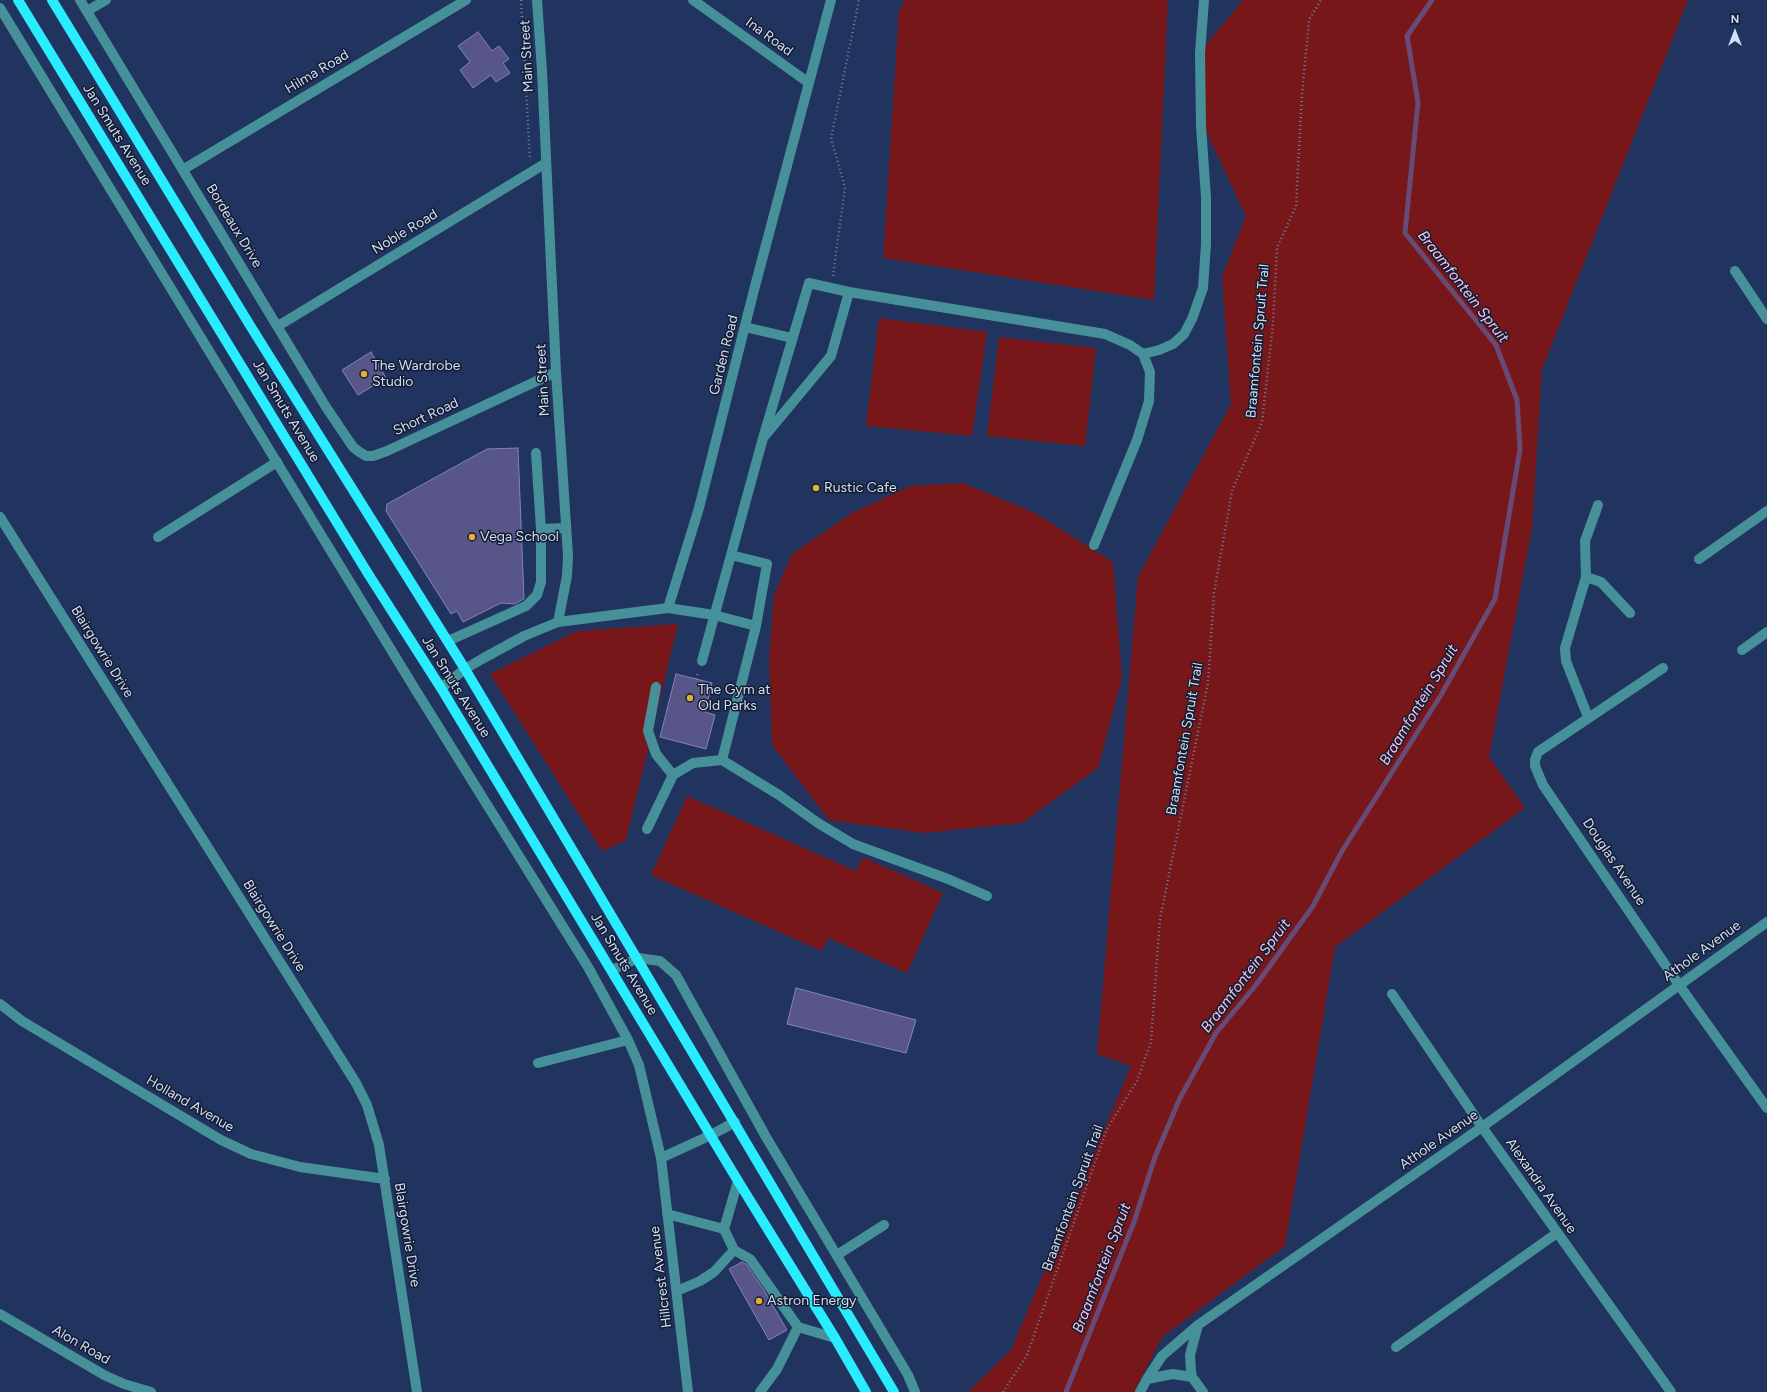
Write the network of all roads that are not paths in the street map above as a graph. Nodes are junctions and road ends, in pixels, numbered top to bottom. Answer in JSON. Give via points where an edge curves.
{"nodes":[{"id":1,"x":18,"y":0,"type":"edge"},
{"id":2,"x":52,"y":0,"type":"edge"},
{"id":3,"x":80,"y":0,"type":"edge"},
{"id":4,"x":106,"y":0,"type":"edge"},
{"id":5,"x":466,"y":0,"type":"edge"},
{"id":6,"x":537,"y":0,"type":"edge"},
{"id":7,"x":693,"y":0,"type":"edge"},
{"id":8,"x":831,"y":0,"type":"edge"},
{"id":9,"x":1204,"y":0,"type":"edge"},
{"id":10,"x":0,"y":8,"type":"edge"},
{"id":11,"x":87,"y":11,"type":"junction"},
{"id":12,"x":809,"y":83,"type":"junction"},
{"id":13,"x":546,"y":163,"type":"junction"},
{"id":14,"x":184,"y":169,"type":"junction"},
{"id":15,"x":1735,"y":271,"type":"dead end"},
{"id":16,"x":849,"y":292,"type":"junction"},
{"id":17,"x":1767,"y":319,"type":"edge"},
{"id":18,"x":278,"y":326,"type":"junction"},
{"id":19,"x":745,"y":327,"type":"junction"},
{"id":20,"x":792,"y":338,"type":"junction"},
{"id":21,"x":1143,"y":354,"type":"junction"},
{"id":22,"x":556,"y":372,"type":"junction"},
{"id":23,"x":763,"y":438,"type":"junction"},
{"id":24,"x":536,"y":453,"type":"dead end"},
{"id":25,"x":373,"y":456,"type":"joint"},
{"id":26,"x":277,"y":462,"type":"junction"},
{"id":27,"x":1598,"y":505,"type":"dead end"},
{"id":28,"x":1767,"y":511,"type":"edge"},
{"id":29,"x":0,"y":517,"type":"edge"},
{"id":30,"x":566,"y":528,"type":"junction"},
{"id":31,"x":541,"y":529,"type":"junction"},
{"id":32,"x":158,"y":537,"type":"dead end"},
{"id":33,"x":1094,"y":545,"type":"dead end"},
{"id":34,"x":731,"y":555,"type":"junction"},
{"id":35,"x":1699,"y":559,"type":"dead end"},
{"id":36,"x":1586,"y":577,"type":"junction"},
{"id":37,"x":668,"y":608,"type":"junction"},
{"id":38,"x":1630,"y":614,"type":"dead end"},
{"id":39,"x":714,"y":615,"type":"junction"},
{"id":40,"x":558,"y":622,"type":"junction"},
{"id":41,"x":756,"y":626,"type":"junction"},
{"id":42,"x":1767,"y":632,"type":"edge"},
{"id":43,"x":448,"y":641,"type":"junction"},
{"id":44,"x":1742,"y":650,"type":"dead end"},
{"id":45,"x":702,"y":661,"type":"dead end"},
{"id":46,"x":1663,"y":668,"type":"dead end"},
{"id":47,"x":465,"y":669,"type":"junction"},
{"id":48,"x":656,"y":687,"type":"dead end"},
{"id":49,"x":441,"y":688,"type":"junction"},
{"id":50,"x":1588,"y":717,"type":"junction"},
{"id":51,"x":722,"y":760,"type":"junction"},
{"id":52,"x":673,"y":775,"type":"junction"},
{"id":53,"x":647,"y":829,"type":"dead end"},
{"id":54,"x":987,"y":896,"type":"dead end"},
{"id":55,"x":1767,"y":922,"type":"edge"},
{"id":56,"x":638,"y":958,"type":"junction"},
{"id":57,"x":612,"y":970,"type":"junction"},
{"id":58,"x":1680,"y":985,"type":"junction"},
{"id":59,"x":1392,"y":994,"type":"dead end"},
{"id":60,"x":0,"y":1004,"type":"edge"},
{"id":61,"x":628,"y":1040,"type":"junction"},
{"id":62,"x":538,"y":1063,"type":"dead end"},
{"id":63,"x":1767,"y":1108,"type":"edge"},
{"id":64,"x":735,"y":1122,"type":"junction"},
{"id":65,"x":1482,"y":1127,"type":"junction"},
{"id":66,"x":711,"y":1135,"type":"junction"},
{"id":67,"x":661,"y":1158,"type":"junction"},
{"id":68,"x":384,"y":1179,"type":"junction"},
{"id":69,"x":738,"y":1181,"type":"junction"},
{"id":70,"x":667,"y":1214,"type":"junction"},
{"id":71,"x":884,"y":1225,"type":"dead end"},
{"id":72,"x":724,"y":1229,"type":"junction"},
{"id":73,"x":1557,"y":1233,"type":"junction"},
{"id":74,"x":734,"y":1250,"type":"junction"},
{"id":75,"x":837,"y":1255,"type":"junction"},
{"id":76,"x":676,"y":1291,"type":"junction"},
{"id":77,"x":0,"y":1314,"type":"edge"},
{"id":78,"x":1198,"y":1325,"type":"junction"},
{"id":79,"x":798,"y":1326,"type":"junction"},
{"id":80,"x":835,"y":1338,"type":"junction"},
{"id":81,"x":1396,"y":1347,"type":"dead end"},
{"id":82,"x":1192,"y":1378,"type":"junction"},
{"id":83,"x":1146,"y":1379,"type":"junction"},
{"id":84,"x":151,"y":1392,"type":"edge"},
{"id":85,"x":417,"y":1392,"type":"edge"},
{"id":86,"x":688,"y":1392,"type":"edge"},
{"id":87,"x":760,"y":1392,"type":"edge"},
{"id":88,"x":866,"y":1392,"type":"edge"},
{"id":89,"x":894,"y":1392,"type":"edge"},
{"id":90,"x":915,"y":1392,"type":"edge"},
{"id":91,"x":1140,"y":1392,"type":"edge"},
{"id":92,"x":1203,"y":1392,"type":"edge"},
{"id":93,"x":1670,"y":1392,"type":"edge"}],
"edges":[{"from":1,"to":49,"type":"main road","name":"Jan Smuts Avenue","via":[[367,572]]},
{"from":2,"to":43,"type":"main road","name":"Jan Smuts Avenue","via":[[251,327]]},
{"from":3,"to":11,"type":"street","name":"Bordeaux Drive"},
{"from":4,"to":11,"type":"street"},
{"from":5,"to":14,"type":"street","name":"Hilma Road"},
{"from":6,"to":13,"type":"street","name":"Main Street"},
{"from":7,"to":12,"type":"street","name":"Ina Road"},
{"from":8,"to":12,"type":"street","name":"Garden Road"},
{"from":9,"to":21,"type":"street","via":[[1200,53],[1206,244],[1202,288],[1184,334],[1173,344]]},
{"from":10,"to":26,"type":"street"},
{"from":11,"to":14,"type":"street","name":"Bordeaux Drive"},
{"from":12,"to":19,"type":"street","name":"Garden Road"},
{"from":13,"to":18,"type":"street","name":"Noble Road"},
{"from":13,"to":22,"type":"street","name":"Main Street"},
{"from":14,"to":18,"type":"street","name":"Bordeaux Drive"},
{"from":15,"to":17,"type":"street"},
{"from":16,"to":20,"type":"street","via":[[809,284]]},
{"from":16,"to":21,"type":"street","via":[[1105,334]]},
{"from":16,"to":23,"type":"street","via":[[831,356]]},
{"from":18,"to":25,"type":"street","name":"Bordeaux Drive","via":[[353,447],[366,456]]},
{"from":19,"to":20,"type":"street"},
{"from":19,"to":37,"type":"street","name":"Garden Road","via":[[699,508]]},
{"from":20,"to":23,"type":"street"},
{"from":21,"to":33,"type":"street","via":[[1150,372],[1149,401],[1137,440]]},
{"from":22,"to":25,"type":"street","name":"Short Road"},
{"from":22,"to":30,"type":"street","name":"Main Street"},
{"from":23,"to":34,"type":"street"},
{"from":24,"to":31,"type":"street"},
{"from":26,"to":32,"type":"street"},
{"from":26,"to":61,"type":"street","via":[[588,968]]},
{"from":27,"to":36,"type":"street","via":[[1585,541]]},
{"from":28,"to":35,"type":"street"},
{"from":29,"to":68,"type":"street","name":"Blairgowrie Drive","via":[[356,1083],[373,1123]]},
{"from":30,"to":31,"type":"street"},
{"from":30,"to":40,"type":"street","name":"Main Street","via":[[567,576]]},
{"from":31,"to":43,"type":"street","via":[[541,582],[537,595],[526,606]]},
{"from":34,"to":39,"type":"street"},
{"from":34,"to":41,"type":"street","via":[[767,564]]},
{"from":36,"to":38,"type":"street","via":[[1601,582]]},
{"from":36,"to":50,"type":"street","via":[[1565,648],[1566,661]]},
{"from":37,"to":39,"type":"street"},
{"from":37,"to":40,"type":"street"},
{"from":39,"to":41,"type":"street"},
{"from":39,"to":45,"type":"street"},
{"from":40,"to":47,"type":"street","via":[[524,636]]},
{"from":41,"to":51,"type":"street"},
{"from":42,"to":44,"type":"street"},
{"from":43,"to":47,"type":"main road","name":"Jan Smuts Avenue"},
{"from":46,"to":50,"type":"street","name":"Douglas Avenue"},
{"from":47,"to":49,"type":"street"},
{"from":47,"to":56,"type":"main road","name":"Jan Smuts Avenue"},
{"from":48,"to":52,"type":"street","via":[[648,731],[656,754]]},
{"from":49,"to":57,"type":"main road","name":"Jan Smuts Avenue"},
{"from":50,"to":58,"type":"street","name":"Douglas Avenue","via":[[1538,752],[1535,760],[1537,774]]},
{"from":51,"to":52,"type":"street","via":[[693,763]]},
{"from":51,"to":54,"type":"street","via":[[853,844]]},
{"from":52,"to":53,"type":"street"},
{"from":55,"to":58,"type":"street","name":"Athole Avenue"},
{"from":56,"to":57,"type":"street"},
{"from":56,"to":64,"type":"main road","name":"Jan Smuts Avenue"},
{"from":56,"to":75,"type":"street","via":[[660,961],[676,975],[766,1137]]},
{"from":57,"to":66,"type":"main road","name":"Jan Smuts Avenue"},
{"from":58,"to":63,"type":"street","name":"Douglas Avenue"},
{"from":58,"to":65,"type":"street","name":"Athole Avenue"},
{"from":59,"to":65,"type":"street","name":"Alexandra Avenue"},
{"from":60,"to":68,"type":"street","name":"Holland Avenue","via":[[22,1021],[221,1140],[251,1154],[300,1167]]},
{"from":61,"to":62,"type":"street"},
{"from":61,"to":67,"type":"street","name":"Hillcrest Avenue","via":[[639,1065]]},
{"from":64,"to":66,"type":"street"},
{"from":64,"to":89,"type":"main road","name":"Jan Smuts Avenue"},
{"from":65,"to":73,"type":"street","name":"Alexandra Avenue"},
{"from":65,"to":78,"type":"street","name":"Athole Avenue"},
{"from":66,"to":67,"type":"street"},
{"from":66,"to":69,"type":"main road","name":"Jan Smuts Avenue"},
{"from":67,"to":70,"type":"street","name":"Hillcrest Avenue"},
{"from":68,"to":85,"type":"street","name":"Blairgowrie Drive"},
{"from":69,"to":72,"type":"street"},
{"from":69,"to":80,"type":"main road","name":"Jan Smuts Avenue"},
{"from":70,"to":72,"type":"street"},
{"from":70,"to":76,"type":"street","name":"Hillcrest Avenue"},
{"from":71,"to":75,"type":"street"},
{"from":72,"to":74,"type":"street"},
{"from":73,"to":81,"type":"street"},
{"from":73,"to":93,"type":"street","name":"Alexandra Avenue"},
{"from":74,"to":76,"type":"street","via":[[714,1272]]},
{"from":74,"to":79,"type":"street","via":[[750,1259]]},
{"from":75,"to":90,"type":"street","via":[[908,1375]]},
{"from":76,"to":86,"type":"street","name":"Hillcrest Avenue"},
{"from":77,"to":84,"type":"street","name":"Alon Road","via":[[104,1375]]},
{"from":78,"to":82,"type":"street","via":[[1190,1355]]},
{"from":78,"to":83,"type":"street","name":"Athole Avenue","via":[[1162,1356]]},
{"from":79,"to":80,"type":"street"},
{"from":79,"to":87,"type":"street","via":[[777,1369]]},
{"from":80,"to":88,"type":"main road","name":"Jan Smuts Avenue"},
{"from":82,"to":83,"type":"street","via":[[1173,1374]]},
{"from":82,"to":92,"type":"street"},
{"from":83,"to":91,"type":"street","name":"Athole Avenue"}]}
